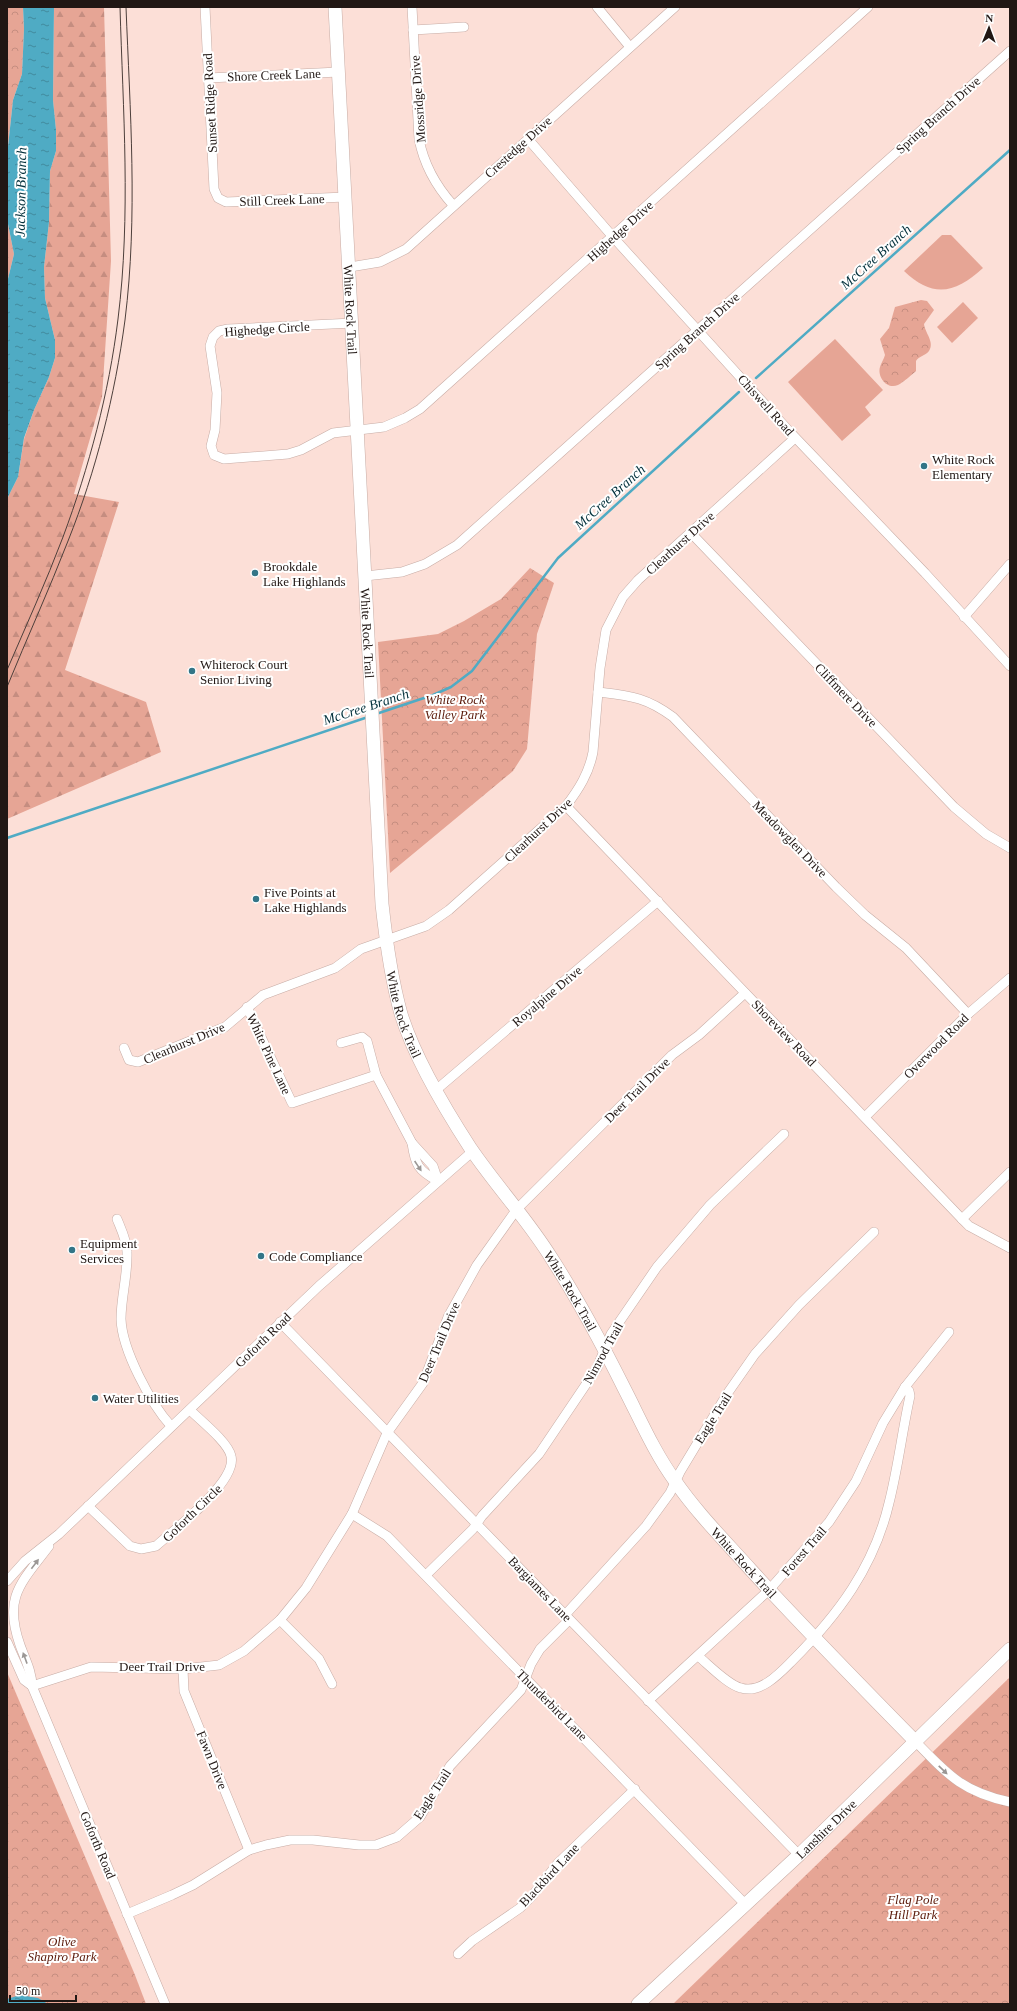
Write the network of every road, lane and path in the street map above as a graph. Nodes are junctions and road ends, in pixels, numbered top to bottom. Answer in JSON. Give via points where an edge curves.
{"nodes":[{"id":1,"x":205,"y":7,"type":"edge"},
{"id":2,"x":335,"y":7,"type":"edge"},
{"id":3,"x":412,"y":7,"type":"edge"},
{"id":4,"x":597,"y":7,"type":"edge"},
{"id":5,"x":675,"y":7,"type":"edge"},
{"id":6,"x":868,"y":7,"type":"edge"},
{"id":7,"x":464,"y":28,"type":"dead end"},
{"id":8,"x":413,"y":30,"type":"junction"},
{"id":9,"x":630,"y":47,"type":"junction"},
{"id":10,"x":1010,"y":51,"type":"edge"},
{"id":11,"x":339,"y":72,"type":"junction"},
{"id":12,"x":208,"y":78,"type":"junction"},
{"id":13,"x":528,"y":139,"type":"junction"},
{"id":14,"x":346,"y":197,"type":"junction"},
{"id":15,"x":218,"y":198,"type":"joint"},
{"id":16,"x":454,"y":205,"type":"junction"},
{"id":17,"x":613,"y":237,"type":"junction"},
{"id":18,"x":350,"y":267,"type":"junction"},
{"id":19,"x":353,"y":323,"type":"junction"},
{"id":20,"x":698,"y":331,"type":"junction"},
{"id":21,"x":358,"y":430,"type":"junction"},
{"id":22,"x":795,"y":438,"type":"junction"},
{"id":23,"x":691,"y":533,"type":"junction"},
{"id":24,"x":1010,"y":564,"type":"edge"},
{"id":25,"x":365,"y":576,"type":"junction"},
{"id":26,"x":964,"y":617,"type":"junction"},
{"id":27,"x":1010,"y":666,"type":"edge"},
{"id":28,"x":598,"y":692,"type":"junction"},
{"id":29,"x":566,"y":806,"type":"junction"},
{"id":30,"x":1010,"y":848,"type":"edge"},
{"id":31,"x":658,"y":901,"type":"junction"},
{"id":32,"x":386,"y":940,"type":"junction"},
{"id":33,"x":1010,"y":978,"type":"edge"},
{"id":34,"x":745,"y":992,"type":"junction"},
{"id":35,"x":247,"y":1007,"type":"junction"},
{"id":36,"x":968,"y":1014,"type":"junction"},
{"id":37,"x":341,"y":1043,"type":"dead end"},
{"id":38,"x":124,"y":1048,"type":"dead end"},
{"id":39,"x":376,"y":1075,"type":"junction"},
{"id":40,"x":436,"y":1090,"type":"junction"},
{"id":41,"x":865,"y":1117,"type":"junction"},
{"id":42,"x":784,"y":1134,"type":"dead end"},
{"id":43,"x":473,"y":1151,"type":"junction"},
{"id":44,"x":1010,"y":1172,"type":"edge"},
{"id":45,"x":438,"y":1181,"type":"junction"},
{"id":46,"x":517,"y":1209,"type":"junction"},
{"id":47,"x":117,"y":1219,"type":"dead end"},
{"id":48,"x":962,"y":1219,"type":"junction"},
{"id":49,"x":874,"y":1232,"type":"dead end"},
{"id":50,"x":1010,"y":1248,"type":"edge"},
{"id":51,"x":280,"y":1322,"type":"junction"},
{"id":52,"x":949,"y":1332,"type":"dead end"},
{"id":53,"x":605,"y":1351,"type":"junction"},
{"id":54,"x":905,"y":1387,"type":"junction"},
{"id":55,"x":190,"y":1410,"type":"junction"},
{"id":56,"x":171,"y":1426,"type":"junction"},
{"id":57,"x":387,"y":1433,"type":"junction"},
{"id":58,"x":675,"y":1482,"type":"junction"},
{"id":59,"x":88,"y":1506,"type":"junction"},
{"id":60,"x":352,"y":1514,"type":"junction"},
{"id":61,"x":477,"y":1524,"type":"junction"},
{"id":62,"x":59,"y":1534,"type":"junction"},
{"id":63,"x":426,"y":1575,"type":"junction"},
{"id":64,"x":7,"y":1581,"type":"edge"},
{"id":65,"x":769,"y":1590,"type":"junction"},
{"id":66,"x":567,"y":1617,"type":"junction"},
{"id":67,"x":280,"y":1620,"type":"junction"},
{"id":68,"x":814,"y":1638,"type":"junction"},
{"id":69,"x":7,"y":1642,"type":"edge"},
{"id":70,"x":1010,"y":1649,"type":"edge"},
{"id":71,"x":698,"y":1656,"type":"junction"},
{"id":72,"x":183,"y":1668,"type":"junction"},
{"id":73,"x":526,"y":1678,"type":"junction"},
{"id":74,"x":332,"y":1684,"type":"dead end"},
{"id":75,"x":32,"y":1686,"type":"junction"},
{"id":76,"x":648,"y":1702,"type":"junction"},
{"id":77,"x":916,"y":1742,"type":"junction"},
{"id":78,"x":635,"y":1789,"type":"junction"},
{"id":79,"x":1010,"y":1802,"type":"edge"},
{"id":80,"x":249,"y":1850,"type":"junction"},
{"id":81,"x":799,"y":1855,"type":"junction"},
{"id":82,"x":745,"y":1904,"type":"junction"},
{"id":83,"x":127,"y":1914,"type":"junction"},
{"id":84,"x":458,"y":1954,"type":"dead end"},
{"id":85,"x":165,"y":2004,"type":"edge"},
{"id":86,"x":638,"y":2004,"type":"edge"}],
"edges":[{"from":1,"to":12,"type":"street","name":"Sunset Ridge Road"},
{"from":2,"to":11,"type":"street","name":"White Rock Trail"},
{"from":3,"to":8,"type":"street","name":"Mossridge Drive"},
{"from":4,"to":9,"type":"street"},
{"from":5,"to":9,"type":"street","name":"Crestedge Drive"},
{"from":6,"to":17,"type":"street","name":"Highedge Drive"},
{"from":7,"to":8,"type":"street"},
{"from":8,"to":16,"type":"street","name":"Mossridge Drive","via":[[418,139],[422,156],[433,180]]},
{"from":9,"to":13,"type":"street","name":"Crestedge Drive"},
{"from":10,"to":20,"type":"street","name":"Spring Branch Drive"},
{"from":11,"to":12,"type":"street","name":"Shore Creek Lane"},
{"from":11,"to":14,"type":"street","name":"White Rock Trail"},
{"from":12,"to":15,"type":"street","name":"Sunset Ridge Road","via":[[214,189]]},
{"from":13,"to":16,"type":"street","name":"Crestedge Drive"},
{"from":13,"to":17,"type":"street","name":"Chiswell Road"},
{"from":14,"to":15,"type":"street","name":"Still Creek Lane","via":[[226,202]]},
{"from":14,"to":18,"type":"street","name":"White Rock Trail"},
{"from":16,"to":18,"type":"street","name":"Crestedge Drive","via":[[406,249],[380,262]]},
{"from":17,"to":20,"type":"street","name":"Chiswell Road"},
{"from":17,"to":21,"type":"street","name":"Highedge Drive","via":[[420,409],[384,427]]},
{"from":18,"to":19,"type":"street","name":"White Rock Trail"},
{"from":19,"to":21,"type":"street","name":"White Rock Trail"},
{"from":19,"to":21,"type":"street","name":"Highedge Circle","via":[[219,331],[212,337],[210,346],[217,393],[215,430],[211,446],[214,455],[224,459],[272,456],[302,450],[333,433]]},
{"from":20,"to":22,"type":"street","name":"Chiswell Road"},
{"from":20,"to":25,"type":"street","name":"Spring Branch Drive","via":[[457,545],[425,564],[402,572]]},
{"from":21,"to":25,"type":"street","name":"White Rock Trail"},
{"from":22,"to":23,"type":"street","name":"Clearhurst Drive"},
{"from":22,"to":26,"type":"street","name":"Chiswell Road"},
{"from":23,"to":28,"type":"street","name":"Clearhurst Drive","via":[[638,580],[613,614],[602,646]]},
{"from":23,"to":30,"type":"street","name":"Cliffmere Drive","via":[[954,808],[986,834]]},
{"from":24,"to":26,"type":"street"},
{"from":25,"to":32,"type":"street","name":"White Rock Trail"},
{"from":26,"to":27,"type":"street","name":"Chiswell Road"},
{"from":28,"to":29,"type":"street","name":"Clearhurst Drive","via":[[590,766],[578,791]]},
{"from":28,"to":36,"type":"street","name":"Meadowglen Drive","via":[[633,696],[650,701],[673,717],[836,887],[864,915],[906,948]]},
{"from":29,"to":31,"type":"street","name":"Shoreview Road"},
{"from":29,"to":32,"type":"street","name":"Clearhurst Drive","via":[[437,919]]},
{"from":31,"to":34,"type":"street","name":"Shoreview Road"},
{"from":31,"to":40,"type":"street","name":"Royalpine Drive"},
{"from":32,"to":35,"type":"street","name":"Clearhurst Drive","via":[[361,948],[336,968],[273,991]]},
{"from":32,"to":40,"type":"street","name":"White Rock Trail","via":[[406,1026]]},
{"from":33,"to":36,"type":"street","name":"Overwood Road"},
{"from":34,"to":41,"type":"street","name":"Shoreview Road"},
{"from":34,"to":46,"type":"street","name":"Deer Trail Drive","via":[[699,1035],[672,1055]]},
{"from":35,"to":38,"type":"street","name":"Clearhurst Drive","via":[[225,1027],[138,1062],[129,1060]]},
{"from":35,"to":39,"type":"street","name":"White Pine Lane","via":[[292,1103]]},
{"from":36,"to":41,"type":"street","name":"Overwood Road"},
{"from":37,"to":39,"type":"street","via":[[362,1037],[367,1041]]},
{"from":39,"to":45,"type":"street","via":[[412,1143],[414,1160],[424,1174]]},
{"from":40,"to":43,"type":"street","name":"White Rock Trail"},
{"from":41,"to":48,"type":"street","name":"Shoreview Road"},
{"from":42,"to":53,"type":"street","name":"Nimrod Trail","via":[[686,1231],[649,1278],[611,1334]]},
{"from":43,"to":45,"type":"street","name":"Goforth Road"},
{"from":43,"to":46,"type":"street","name":"White Rock Trail"},
{"from":44,"to":48,"type":"street"},
{"from":45,"to":51,"type":"street","name":"Goforth Road"},
{"from":46,"to":53,"type":"street","name":"White Rock Trail","via":[[578,1300]]},
{"from":46,"to":57,"type":"street","name":"Deer Trail Drive","via":[[462,1289],[448,1317],[423,1384]]},
{"from":47,"to":56,"type":"street","via":[[127,1252],[121,1320],[124,1335],[135,1367],[150,1398]]},
{"from":48,"to":50,"type":"street","name":"Shoreview Road"},
{"from":49,"to":58,"type":"street","name":"Eagle Trail","via":[[799,1305],[755,1354],[727,1394]]},
{"from":51,"to":55,"type":"street","name":"Goforth Road"},
{"from":51,"to":57,"type":"street","name":"Bargiames Lane"},
{"from":52,"to":54,"type":"street","name":"Forest Trail"},
{"from":53,"to":58,"type":"street","name":"White Rock Trail","via":[[655,1450]]},
{"from":53,"to":61,"type":"street","name":"Nimrod Trail","via":[[597,1368],[539,1454]]},
{"from":54,"to":65,"type":"street","name":"Forest Trail","via":[[883,1423],[846,1498],[829,1522]]},
{"from":54,"to":68,"type":"street","via":[[910,1396],[889,1504],[882,1526],[859,1578],[840,1608]]},
{"from":55,"to":56,"type":"street","name":"Goforth Road"},
{"from":55,"to":59,"type":"street","name":"Goforth Circle","via":[[228,1448],[232,1456],[229,1472],[218,1490],[156,1546],[149,1549],[130,1546]]},
{"from":56,"to":59,"type":"street","name":"Goforth Road"},
{"from":57,"to":60,"type":"street","name":"Deer Trail Drive"},
{"from":57,"to":61,"type":"street","name":"Bargiames Lane"},
{"from":58,"to":65,"type":"street","name":"White Rock Trail","via":[[714,1530]]},
{"from":58,"to":66,"type":"street","name":"Eagle Trail","via":[[646,1526]]},
{"from":59,"to":62,"type":"street","name":"Goforth Road"},
{"from":60,"to":63,"type":"street","name":"Thunderbird Lane","via":[[387,1536]]},
{"from":60,"to":67,"type":"street","name":"Deer Trail Drive","via":[[306,1588]]},
{"from":61,"to":63,"type":"street","name":"Nimrod Trail"},
{"from":61,"to":66,"type":"street","name":"Bargiames Lane"},
{"from":62,"to":64,"type":"street","name":"Goforth Road","via":[[25,1561]]},
{"from":75,"to":62,"type":"street","name":"Goforth Road","one_way":true,"via":[[32,1678],[15,1631],[13,1602],[18,1588]]},
{"from":63,"to":73,"type":"street","name":"Thunderbird Lane"},
{"from":65,"to":68,"type":"street","name":"White Rock Trail"},
{"from":65,"to":71,"type":"street","name":"Forest Trail"},
{"from":66,"to":73,"type":"street","name":"Eagle Trail","via":[[540,1649]]},
{"from":66,"to":76,"type":"street","name":"Bargiames Lane"},
{"from":67,"to":72,"type":"street","name":"Deer Trail Drive","via":[[232,1660],[213,1666]]},
{"from":67,"to":74,"type":"street","via":[[319,1659]]},
{"from":68,"to":71,"type":"street","via":[[774,1680],[757,1687],[742,1688]]},
{"from":68,"to":77,"type":"street","name":"White Rock Trail"},
{"from":69,"to":75,"type":"street","name":"Goforth Road","via":[[24,1680]]},
{"from":70,"to":77,"type":"street","name":"Lanshire Drive"},
{"from":71,"to":76,"type":"street","name":"Forest Trail"},
{"from":72,"to":75,"type":"street","name":"Deer Trail Drive","via":[[91,1667]]},
{"from":72,"to":80,"type":"street","name":"Fawn Drive","via":[[184,1692]]},
{"from":73,"to":78,"type":"street","name":"Thunderbird Lane"},
{"from":73,"to":80,"type":"street","name":"Eagle Trail","via":[[521,1690],[450,1766],[420,1816],[397,1837],[376,1845],[290,1840]]},
{"from":75,"to":83,"type":"street","name":"Goforth Road"},
{"from":76,"to":81,"type":"street","name":"Bargiames Lane"},
{"from":77,"to":79,"type":"street","name":"White Rock Trail","one_way":true,"via":[[961,1785],[988,1797]]},
{"from":77,"to":81,"type":"street","name":"Lanshire Drive"},
{"from":78,"to":82,"type":"street","name":"Thunderbird Lane"},
{"from":78,"to":84,"type":"street","name":"Blackbird Lane","via":[[558,1863],[520,1908]]},
{"from":80,"to":83,"type":"street","name":"Eagle Trail","via":[[193,1885]]},
{"from":81,"to":82,"type":"street","name":"Lanshire Drive"},
{"from":82,"to":86,"type":"street","name":"Lanshire Drive"},
{"from":83,"to":85,"type":"street","name":"Goforth Road"}]}
